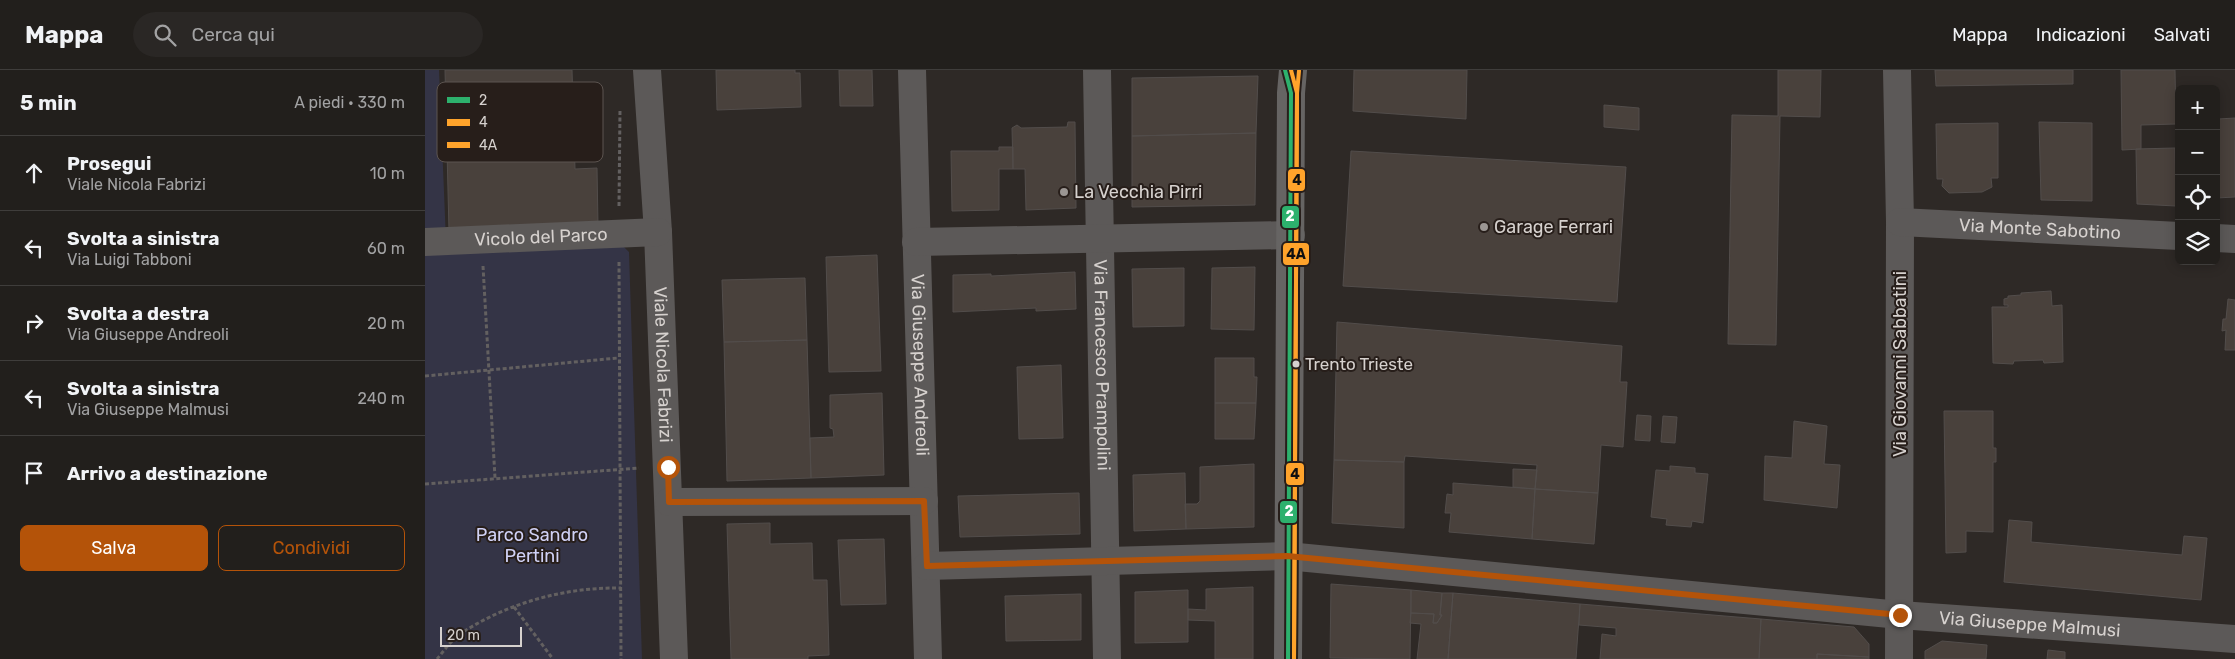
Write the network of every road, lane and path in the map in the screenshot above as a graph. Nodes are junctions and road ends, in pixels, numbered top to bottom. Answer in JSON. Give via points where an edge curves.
{"nodes":[{"id":1,"x":647,"y":70,"type":"edge"},
{"id":2,"x":912,"y":70,"type":"edge"},
{"id":3,"x":1097,"y":70,"type":"edge"},
{"id":4,"x":1897,"y":70,"type":"edge"},
{"id":5,"x":1290,"y":78,"type":"edge"},
{"id":6,"x":619,"y":109,"type":"dead end"},
{"id":7,"x":1900,"y":222,"type":"junction"},
{"id":8,"x":658,"y":232,"type":"junction"},
{"id":9,"x":619,"y":234,"type":"junction"},
{"id":10,"x":1291,"y":235,"type":"junction"},
{"id":11,"x":2175,"y":236,"type":"edge"},
{"id":12,"x":2220,"y":238,"type":"edge"},
{"id":13,"x":1100,"y":239,"type":"junction"},
{"id":14,"x":2235,"y":239,"type":"edge"},
{"id":15,"x":481,"y":240,"type":"junction"},
{"id":16,"x":425,"y":242,"type":"edge"},
{"id":17,"x":916,"y":242,"type":"junction"},
{"id":18,"x":618,"y":358,"type":"junction"},
{"id":19,"x":489,"y":371,"type":"junction"},
{"id":20,"x":425,"y":376,"type":"edge"},
{"id":21,"x":668,"y":467,"type":"junction"},
{"id":22,"x":619,"y":470,"type":"junction"},
{"id":23,"x":495,"y":478,"type":"junction"},
{"id":24,"x":425,"y":484,"type":"edge"},
{"id":25,"x":924,"y":501,"type":"junction"},
{"id":26,"x":669,"y":502,"type":"junction"},
{"id":27,"x":1287,"y":556,"type":"junction"},
{"id":28,"x":1107,"y":562,"type":"junction"},
{"id":29,"x":927,"y":566,"type":"junction"},
{"id":30,"x":621,"y":588,"type":"junction"},
{"id":31,"x":514,"y":607,"type":"junction"},
{"id":32,"x":1900,"y":615,"type":"junction"},
{"id":33,"x":2235,"y":639,"type":"edge"},
{"id":34,"x":437,"y":659,"type":"edge"},
{"id":35,"x":553,"y":659,"type":"edge"},
{"id":36,"x":621,"y":659,"type":"edge"},
{"id":37,"x":674,"y":659,"type":"edge"},
{"id":38,"x":929,"y":659,"type":"edge"},
{"id":39,"x":1107,"y":659,"type":"edge"},
{"id":40,"x":1288,"y":659,"type":"edge"},
{"id":41,"x":1899,"y":659,"type":"edge"}],
"edges":[{"from":1,"to":8,"type":"street","name":"Viale Nicola Fabrizi"},
{"from":2,"to":17,"type":"street","name":"Via Giuseppe Andreoli"},
{"from":3,"to":13,"type":"street","name":"Via Francesco Prampolini"},
{"from":4,"to":7,"type":"street","name":"Via Giovanni Sabbatini"},
{"from":5,"to":10,"type":"street"},
{"from":6,"to":9,"type":"path"},
{"from":7,"to":11,"type":"street","name":"Via Monte Sabotino"},
{"from":7,"to":32,"type":"street","name":"Via Giovanni Sabbatini"},
{"from":8,"to":9,"type":"street","name":"Vicolo del Parco"},
{"from":8,"to":21,"type":"street","name":"Viale Nicola Fabrizi"},
{"from":9,"to":15,"type":"street","name":"Vicolo del Parco"},
{"from":9,"to":18,"type":"path"},
{"from":10,"to":13,"type":"street"},
{"from":10,"to":27,"type":"street"},
{"from":12,"to":14,"type":"street"},
{"from":13,"to":17,"type":"street"},
{"from":13,"to":28,"type":"street","name":"Via Francesco Prampolini"},
{"from":15,"to":16,"type":"street","name":"Vicolo del Parco"},
{"from":15,"to":19,"type":"path"},
{"from":17,"to":25,"type":"street","name":"Via Giuseppe Andreoli"},
{"from":18,"to":19,"type":"path"},
{"from":18,"to":22,"type":"path"},
{"from":19,"to":20,"type":"path"},
{"from":19,"to":23,"type":"path"},
{"from":21,"to":22,"type":"path"},
{"from":21,"to":26,"type":"street","name":"Viale Nicola Fabrizi"},
{"from":22,"to":23,"type":"path"},
{"from":22,"to":30,"type":"path"},
{"from":23,"to":24,"type":"path"},
{"from":25,"to":26,"type":"street"},
{"from":25,"to":29,"type":"street","name":"Via Giuseppe Andreoli"},
{"from":26,"to":37,"type":"street","name":"Viale Nicola Fabrizi"},
{"from":27,"to":28,"type":"street","name":"Via Giuseppe Malmusi"},
{"from":27,"to":32,"type":"street","name":"Via Giuseppe Malmusi"},
{"from":27,"to":40,"type":"street"},
{"from":28,"to":29,"type":"street","name":"Via Giuseppe Malmusi"},
{"from":28,"to":39,"type":"street","name":"Via Francesco Prampolini"},
{"from":29,"to":38,"type":"street","name":"Via Giuseppe Andreoli"},
{"from":30,"to":31,"type":"path","via":[[598,587],[556,594]]},
{"from":30,"to":36,"type":"path"},
{"from":31,"to":34,"type":"path","via":[[459,635]]},
{"from":31,"to":35,"type":"path"},
{"from":32,"to":33,"type":"street","name":"Via Giuseppe Malmusi"},
{"from":32,"to":41,"type":"street","name":"Via Giovanni Sabbatini"}]}
